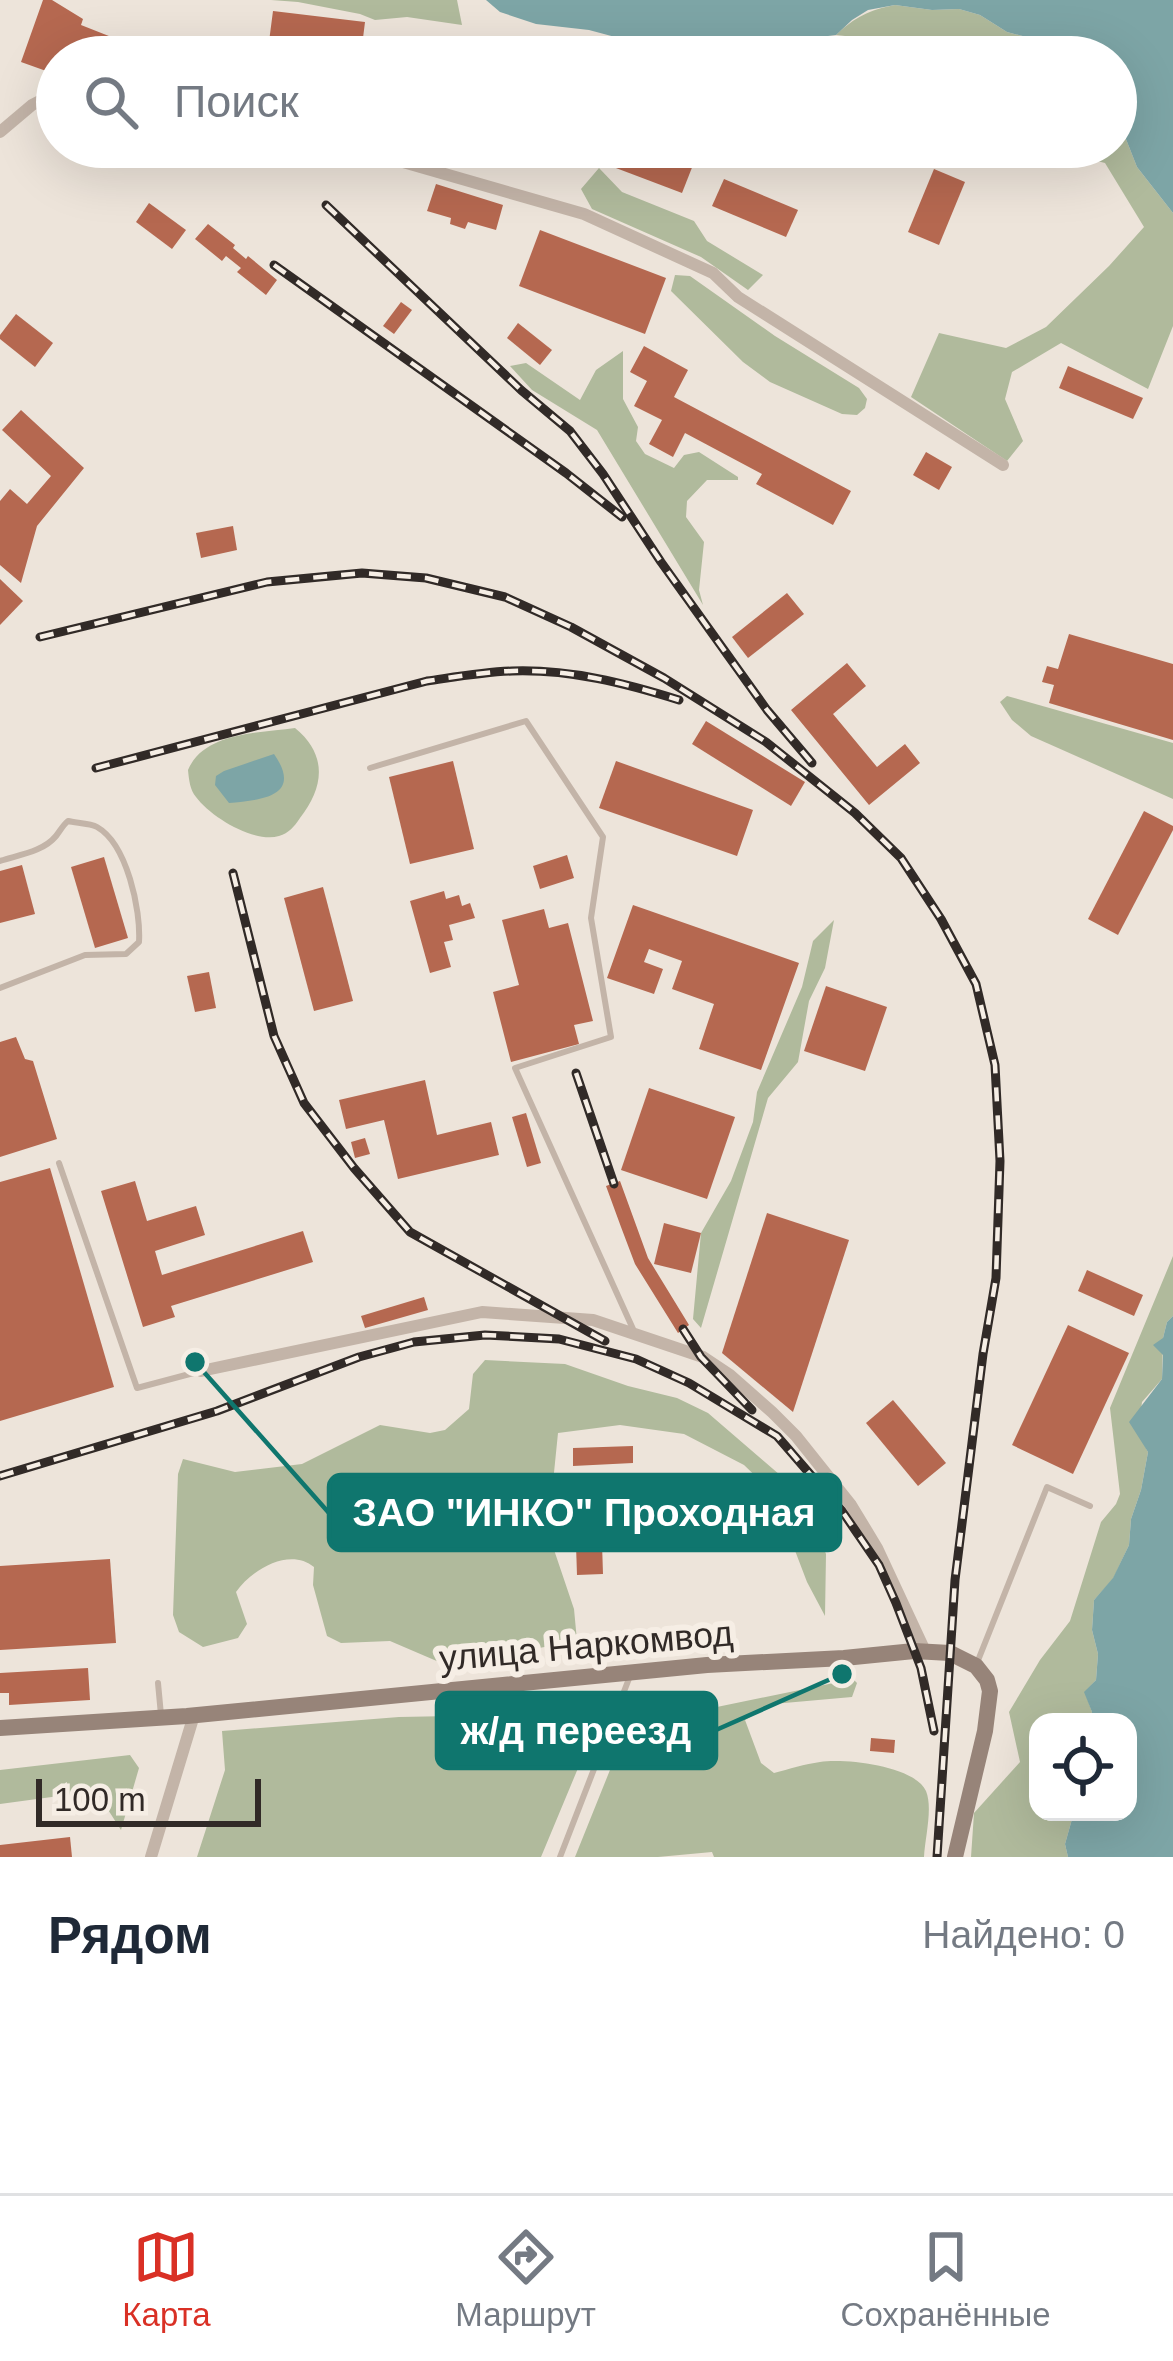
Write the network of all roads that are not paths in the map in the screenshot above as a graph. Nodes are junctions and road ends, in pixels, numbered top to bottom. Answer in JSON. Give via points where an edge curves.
{"nodes":[{"id":1,"x":36,"y":103,"type":"edge"},
{"id":2,"x":0,"y":132,"type":"edge"},
{"id":3,"x":425,"y":168,"type":"edge"},
{"id":4,"x":1003,"y":466,"type":"dead end"},
{"id":5,"x":370,"y":768,"type":"dead end"},
{"id":6,"x":0,"y":860,"type":"edge"},
{"id":7,"x":0,"y":988,"type":"edge"},
{"id":8,"x":58,"y":1162,"type":"dead end"},
{"id":9,"x":634,"y":1333,"type":"junction"},
{"id":10,"x":201,"y":1371,"type":"joint"},
{"id":11,"x":1090,"y":1507,"type":"dead end"},
{"id":12,"x":925,"y":1651,"type":"junction"},
{"id":13,"x":976,"y":1666,"type":"junction"},
{"id":14,"x":633,"y":1669,"type":"junction"},
{"id":15,"x":158,"y":1683,"type":"dead end"},
{"id":16,"x":194,"y":1715,"type":"junction"},
{"id":17,"x":161,"y":1718,"type":"junction"},
{"id":18,"x":0,"y":1728,"type":"edge"},
{"id":19,"x":151,"y":1857,"type":"edge"},
{"id":20,"x":560,"y":1857,"type":"edge"},
{"id":21,"x":955,"y":1857,"type":"edge"}],
"edges":[{"from":1,"to":2,"type":"street"},
{"from":3,"to":4,"type":"street","via":[[584,214],[713,273],[738,297]]},
{"from":5,"to":9,"type":"lane","via":[[526,721],[603,837],[591,918],[611,1037],[515,1068]]},
{"from":6,"to":7,"type":"lane","via":[[37,850],[68,821],[98,827],[130,876],[140,925],[139,942],[126,954],[85,955]]},
{"from":8,"to":10,"type":"lane","via":[[136,1388]]},
{"from":9,"to":10,"type":"street","via":[[593,1320],[482,1312]]},
{"from":9,"to":12,"type":"street","via":[[703,1357],[796,1436],[878,1548]]},
{"from":11,"to":13,"type":"lane","via":[[1047,1487]]},
{"from":12,"to":13,"type":"street","name":"улица Наркомвод"},
{"from":12,"to":14,"type":"street","name":"улица Наркомвод"},
{"from":13,"to":21,"type":"street","via":[[990,1700]]},
{"from":14,"to":16,"type":"street","name":"улица Наркомвод"},
{"from":14,"to":20,"type":"lane"},
{"from":15,"to":17,"type":"lane"},
{"from":16,"to":17,"type":"street","name":"улица Наркомвод"},
{"from":16,"to":19,"type":"street"},
{"from":17,"to":18,"type":"street","name":"улица Наркомвод"}]}
